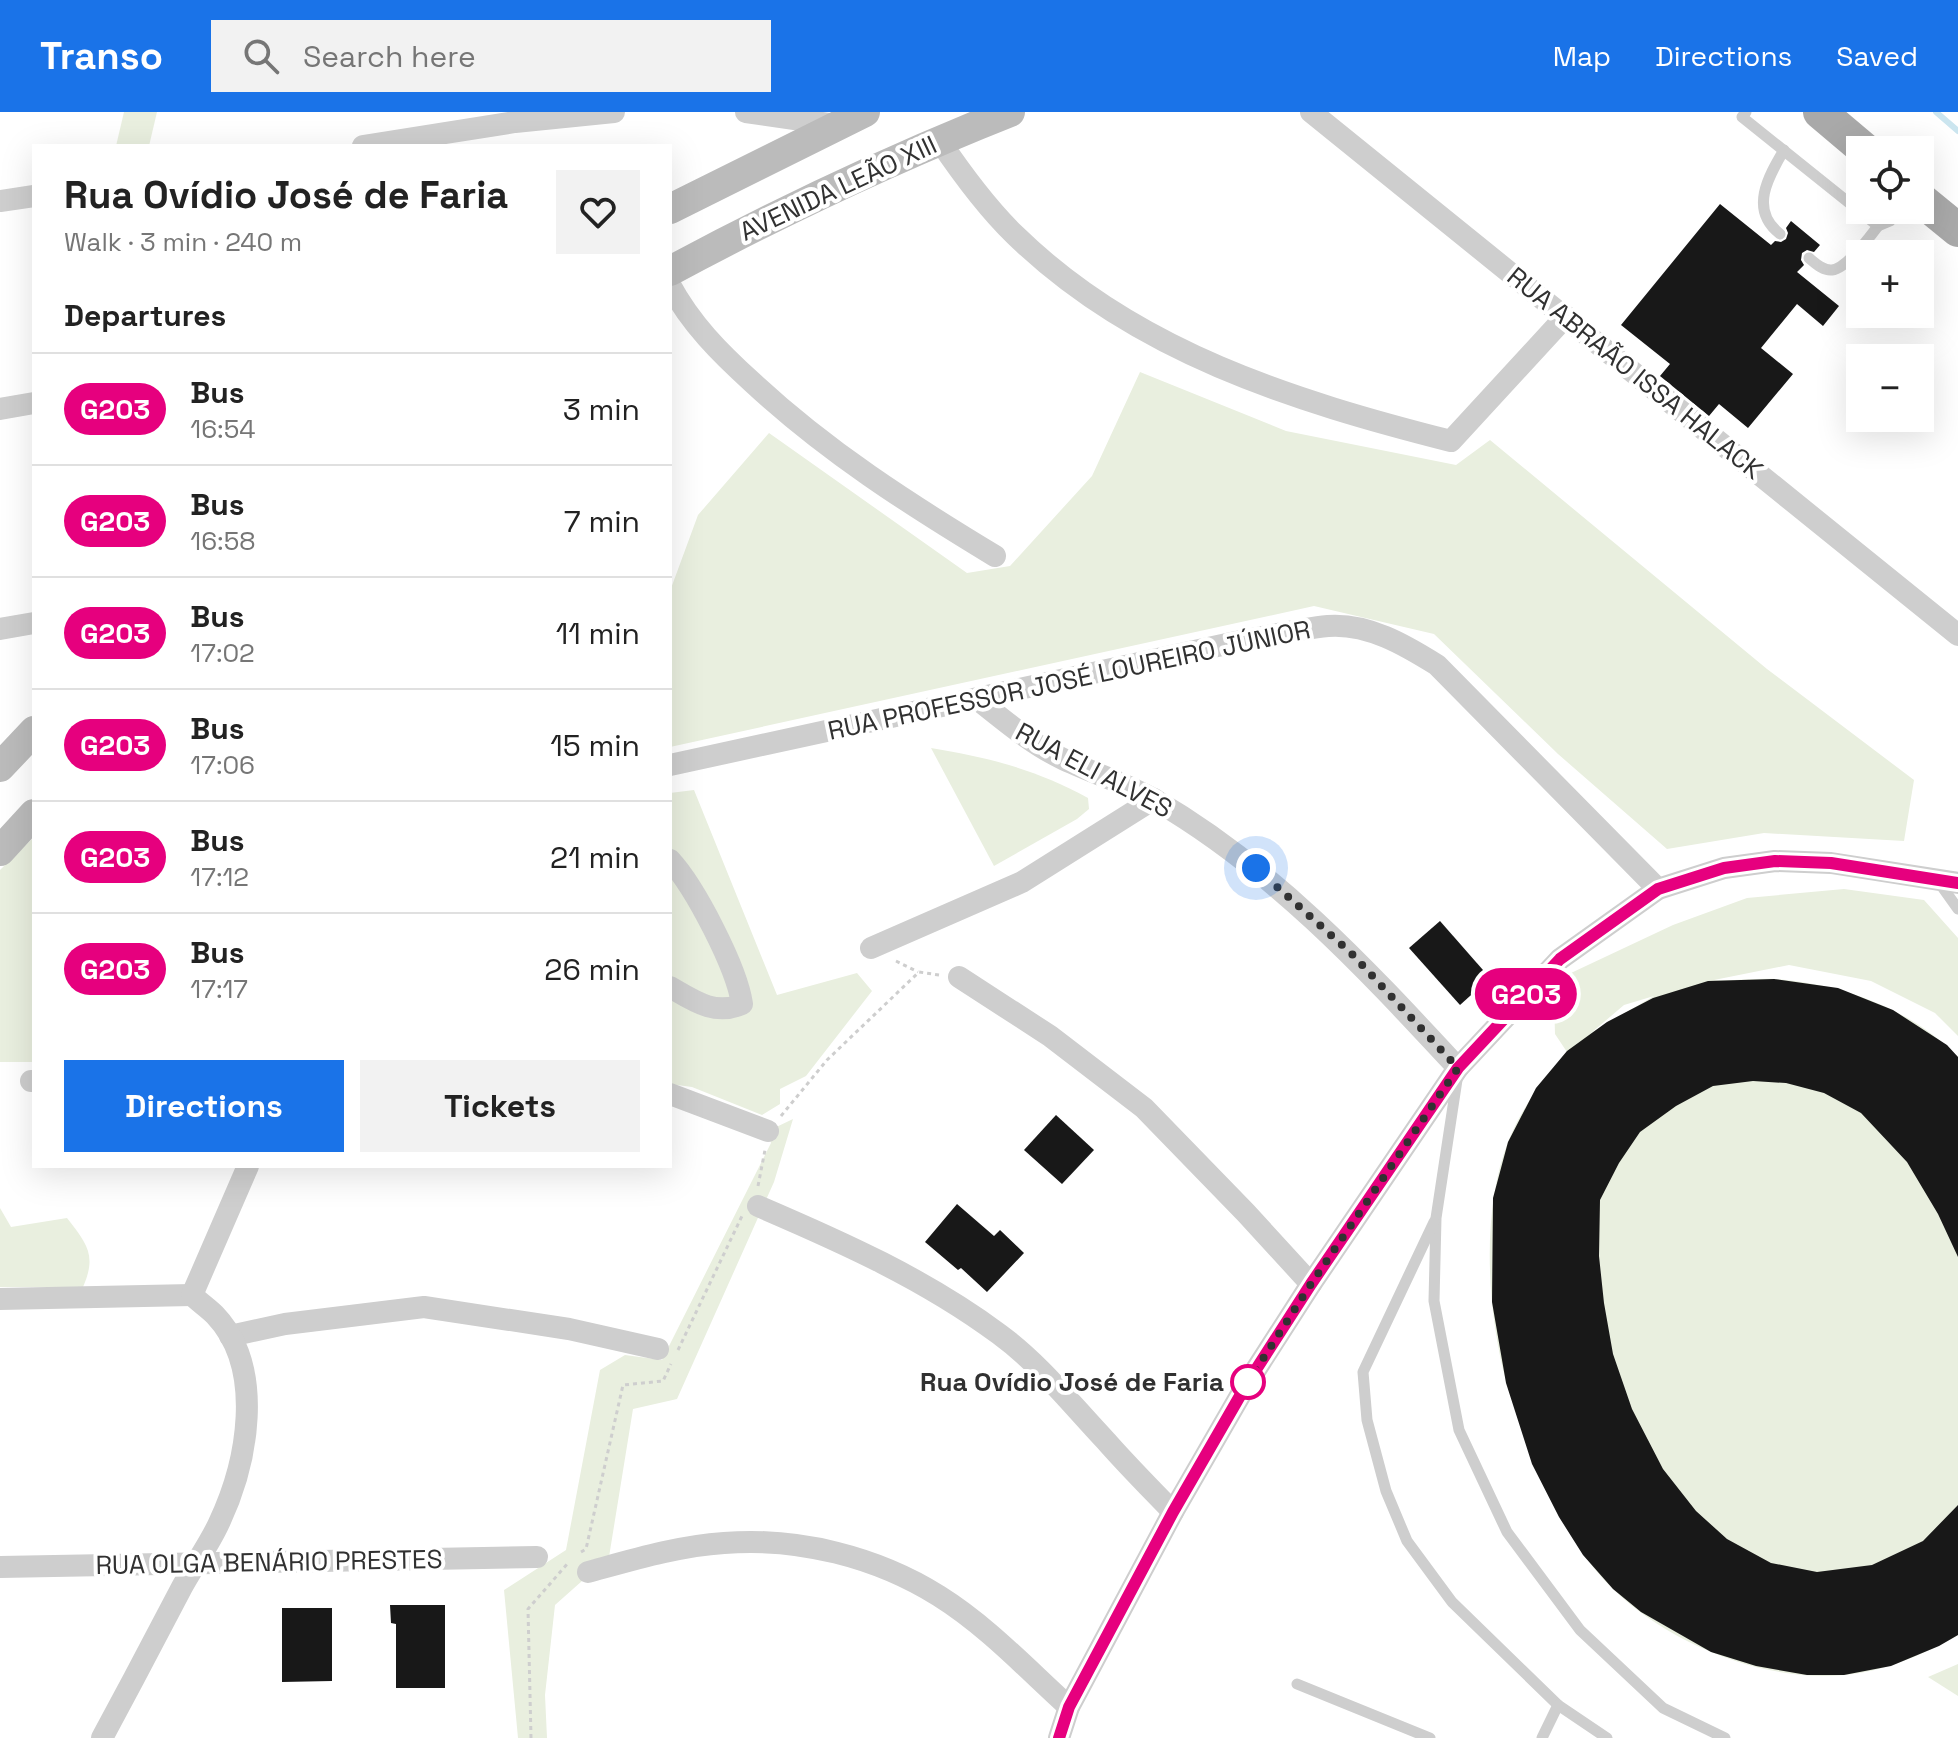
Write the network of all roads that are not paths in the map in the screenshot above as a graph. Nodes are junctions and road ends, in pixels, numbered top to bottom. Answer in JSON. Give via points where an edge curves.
{"nodes":[{"id":1,"x":614,"y":112,"type":"edge"},
{"id":2,"x":746,"y":112,"type":"edge"},
{"id":3,"x":865,"y":112,"type":"edge"},
{"id":4,"x":1010,"y":112,"type":"edge"},
{"id":5,"x":1311,"y":112,"type":"edge"},
{"id":6,"x":1820,"y":112,"type":"edge"},
{"id":7,"x":1741,"y":114,"type":"edge"},
{"id":8,"x":836,"y":125,"type":"junction"},
{"id":9,"x":1848,"y":136,"type":"edge"},
{"id":10,"x":939,"y":140,"type":"junction"},
{"id":11,"x":376,"y":144,"type":"edge"},
{"id":12,"x":1784,"y":150,"type":"junction"},
{"id":13,"x":32,"y":196,"type":"edge"},
{"id":14,"x":0,"y":201,"type":"edge"},
{"id":15,"x":672,"y":208,"type":"edge"},
{"id":16,"x":1934,"y":210,"type":"edge"},
{"id":17,"x":1883,"y":224,"type":"edge"},
{"id":18,"x":1878,"y":226,"type":"junction"},
{"id":19,"x":1958,"y":230,"type":"edge"},
{"id":20,"x":1780,"y":234,"type":"dead end"},
{"id":21,"x":1809,"y":258,"type":"dead end"},
{"id":22,"x":672,"y":270,"type":"edge"},
{"id":23,"x":672,"y":289,"type":"edge"},
{"id":24,"x":1566,"y":316,"type":"junction"},
{"id":25,"x":32,"y":403,"type":"edge"},
{"id":26,"x":0,"y":409,"type":"edge"},
{"id":27,"x":995,"y":556,"type":"dead end"},
{"id":28,"x":32,"y":623,"type":"edge"},
{"id":29,"x":0,"y":629,"type":"edge"},
{"id":30,"x":1958,"y":635,"type":"edge"},
{"id":31,"x":977,"y":699,"type":"junction"},
{"id":32,"x":672,"y":765,"type":"edge"},
{"id":33,"x":1154,"y":799,"type":"junction"},
{"id":34,"x":32,"y":816,"type":"edge"},
{"id":35,"x":0,"y":851,"type":"edge"},
{"id":36,"x":672,"y":863,"type":"edge"},
{"id":37,"x":1948,"y":882,"type":"edge"},
{"id":38,"x":1658,"y":889,"type":"junction"},
{"id":39,"x":1958,"y":909,"type":"edge"},
{"id":40,"x":871,"y":948,"type":"dead end"},
{"id":41,"x":959,"y":977,"type":"road end"},
{"id":42,"x":672,"y":988,"type":"edge"},
{"id":43,"x":1458,"y":1068,"type":"junction"},
{"id":44,"x":672,"y":1095,"type":"edge"},
{"id":45,"x":768,"y":1131,"type":"road end"},
{"id":46,"x":247,"y":1168,"type":"edge"},
{"id":47,"x":758,"y":1206,"type":"road end"},
{"id":48,"x":1436,"y":1218,"type":"junction"},
{"id":49,"x":1311,"y":1284,"type":"junction"},
{"id":50,"x":192,"y":1295,"type":"junction"},
{"id":51,"x":0,"y":1299,"type":"edge"},
{"id":52,"x":230,"y":1336,"type":"junction"},
{"id":53,"x":658,"y":1349,"type":"dead end"},
{"id":54,"x":1173,"y":1512,"type":"junction"},
{"id":55,"x":537,"y":1557,"type":"dead end"},
{"id":56,"x":194,"y":1565,"type":"junction"},
{"id":57,"x":0,"y":1567,"type":"edge"},
{"id":58,"x":588,"y":1572,"type":"road end"},
{"id":59,"x":1297,"y":1684,"type":"dead end"},
{"id":60,"x":1558,"y":1705,"type":"junction"},
{"id":61,"x":1069,"y":1707,"type":"junction"},
{"id":62,"x":102,"y":1738,"type":"edge"},
{"id":63,"x":1059,"y":1738,"type":"edge"},
{"id":64,"x":1430,"y":1738,"type":"edge"},
{"id":65,"x":1542,"y":1738,"type":"edge"},
{"id":66,"x":1607,"y":1738,"type":"edge"},
{"id":67,"x":1725,"y":1738,"type":"edge"}],
"edges":[{"from":1,"to":11,"type":"street"},
{"from":2,"to":8,"type":"street"},
{"from":3,"to":8,"type":"main road"},
{"from":4,"to":10,"type":"main road","name":"AVENIDA LEÃO XIII"},
{"from":5,"to":24,"type":"street","name":"RUA ABRAÃO ISSA HALACK"},
{"from":6,"to":9,"type":"main road"},
{"from":7,"to":12,"type":"lane"},
{"from":8,"to":15,"type":"main road"},
{"from":10,"to":22,"type":"main road","name":"AVENIDA LEÃO XIII"},
{"from":10,"to":24,"type":"street","via":[[973,189],[1016,236],[1076,286],[1150,334],[1255,383],[1341,413],[1451,441]]},
{"from":12,"to":18,"type":"lane"},
{"from":12,"to":20,"type":"lane","via":[[1764,190],[1764,213]]},
{"from":13,"to":14,"type":"street"},
{"from":16,"to":19,"type":"main road"},
{"from":17,"to":18,"type":"lane"},
{"from":18,"to":21,"type":"lane","via":[[1841,266],[1823,268]]},
{"from":23,"to":27,"type":"street","via":[[714,347],[784,412],[887,490]]},
{"from":24,"to":30,"type":"street","name":"RUA ABRAÃO ISSA HALACK"},
{"from":25,"to":26,"type":"street"},
{"from":28,"to":29,"type":"street"},
{"from":31,"to":32,"type":"street","name":"RUA PROFESSOR JOSÉ LOUREIRO JÚNIOR"},
{"from":31,"to":33,"type":"street","name":"RUA ELI ALVES","via":[[1058,757]]},
{"from":31,"to":38,"type":"street","name":"RUA PROFESSOR JOSÉ LOUREIRO JÚNIOR","via":[[1317,628],[1373,632],[1437,665]]},
{"from":33,"to":40,"type":"street","via":[[1022,882]]},
{"from":33,"to":43,"type":"street","name":"RUA ELI ALVES","via":[[1256,868],[1351,953]]},
{"from":34,"to":35,"type":"main road"},
{"from":36,"to":42,"type":"street","via":[[716,936],[742,1004],[729,1010],[703,1007]]},
{"from":37,"to":38,"type":"street","via":[[1831,863],[1775,861],[1724,868]]},
{"from":37,"to":39,"type":"lane"},
{"from":38,"to":43,"type":"street","via":[[1560,959]]},
{"from":41,"to":49,"type":"street","via":[[1050,1036],[1144,1108]]},
{"from":43,"to":48,"type":"lane"},
{"from":43,"to":49,"type":"street"},
{"from":44,"to":45,"type":"street"},
{"from":46,"to":50,"type":"street"},
{"from":47,"to":54,"type":"street","via":[[867,1253],[1000,1334],[1054,1381]]},
{"from":48,"to":60,"type":"lane","via":[[1363,1372],[1371,1434],[1407,1541],[1452,1602]]},
{"from":48,"to":67,"type":"lane","via":[[1434,1301],[1459,1430],[1507,1532],[1580,1630],[1663,1708]]},
{"from":49,"to":54,"type":"street"},
{"from":50,"to":51,"type":"street"},
{"from":50,"to":52,"type":"street"},
{"from":52,"to":53,"type":"street","via":[[424,1307]]},
{"from":52,"to":56,"type":"street","via":[[245,1377],[246,1426],[237,1479],[218,1526]]},
{"from":54,"to":61,"type":"street"},
{"from":55,"to":56,"type":"street","name":"RUA OLGA BENÁRIO PRESTES"},
{"from":56,"to":57,"type":"street","name":"RUA OLGA BENÁRIO PRESTES"},
{"from":56,"to":62,"type":"street"},
{"from":58,"to":61,"type":"street","via":[[644,1556],[725,1543],[800,1545],[867,1561],[939,1596]]},
{"from":59,"to":64,"type":"lane"},
{"from":60,"to":65,"type":"lane"},
{"from":60,"to":66,"type":"lane"},
{"from":61,"to":63,"type":"street"}]}
